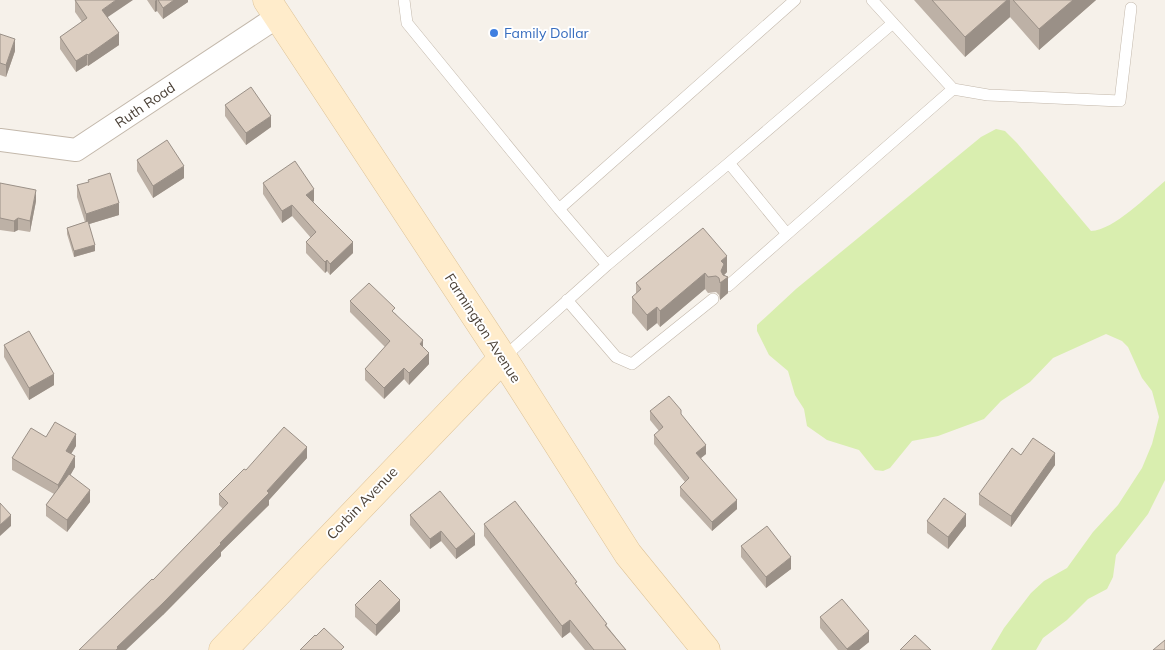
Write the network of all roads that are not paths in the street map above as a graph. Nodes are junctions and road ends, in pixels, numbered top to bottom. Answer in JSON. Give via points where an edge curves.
{"nodes":[{"id":1,"x":404,"y":0,"type":"edge"},
{"id":2,"x":795,"y":0,"type":"edge"},
{"id":3,"x":872,"y":0,"type":"edge"},
{"id":4,"x":272,"y":8,"type":"edge"},
{"id":5,"x":1131,"y":8,"type":"dead end"},
{"id":6,"x":893,"y":23,"type":"junction"},
{"id":7,"x":953,"y":89,"type":"junction"},
{"id":8,"x":0,"y":140,"type":"edge"},
{"id":9,"x":729,"y":163,"type":"junction"},
{"id":10,"x":559,"y":209,"type":"junction"},
{"id":11,"x":787,"y":234,"type":"junction"},
{"id":12,"x":607,"y":264,"type":"junction"},
{"id":13,"x":728,"y":286,"type":"edge"},
{"id":14,"x":712,"y":299,"type":"dead end"},
{"id":15,"x":567,"y":300,"type":"junction"},
{"id":16,"x":503,"y":358,"type":"junction"},
{"id":17,"x":223,"y":650,"type":"edge"},
{"id":18,"x":706,"y":650,"type":"edge"}],
"edges":[{"from":1,"to":10,"type":"lane","via":[[407,23]]},
{"from":2,"to":10,"type":"lane"},
{"from":3,"to":6,"type":"lane"},
{"from":4,"to":8,"type":"street","name":"Ruth Road","via":[[76,150]]},
{"from":4,"to":16,"type":"main road","name":"Farmington Avenue"},
{"from":5,"to":7,"type":"lane","via":[[1120,101],[988,95]]},
{"from":6,"to":7,"type":"lane"},
{"from":6,"to":9,"type":"lane"},
{"from":7,"to":11,"type":"lane"},
{"from":9,"to":11,"type":"lane"},
{"from":9,"to":12,"type":"lane"},
{"from":10,"to":12,"type":"lane"},
{"from":11,"to":13,"type":"lane"},
{"from":12,"to":15,"type":"lane"},
{"from":14,"to":15,"type":"lane","via":[[632,364],[616,356]]},
{"from":15,"to":16,"type":"lane"},
{"from":16,"to":17,"type":"main road","name":"Corbin Avenue"},
{"from":16,"to":18,"type":"main road","name":"Farmington Avenue","via":[[628,554]]}]}
